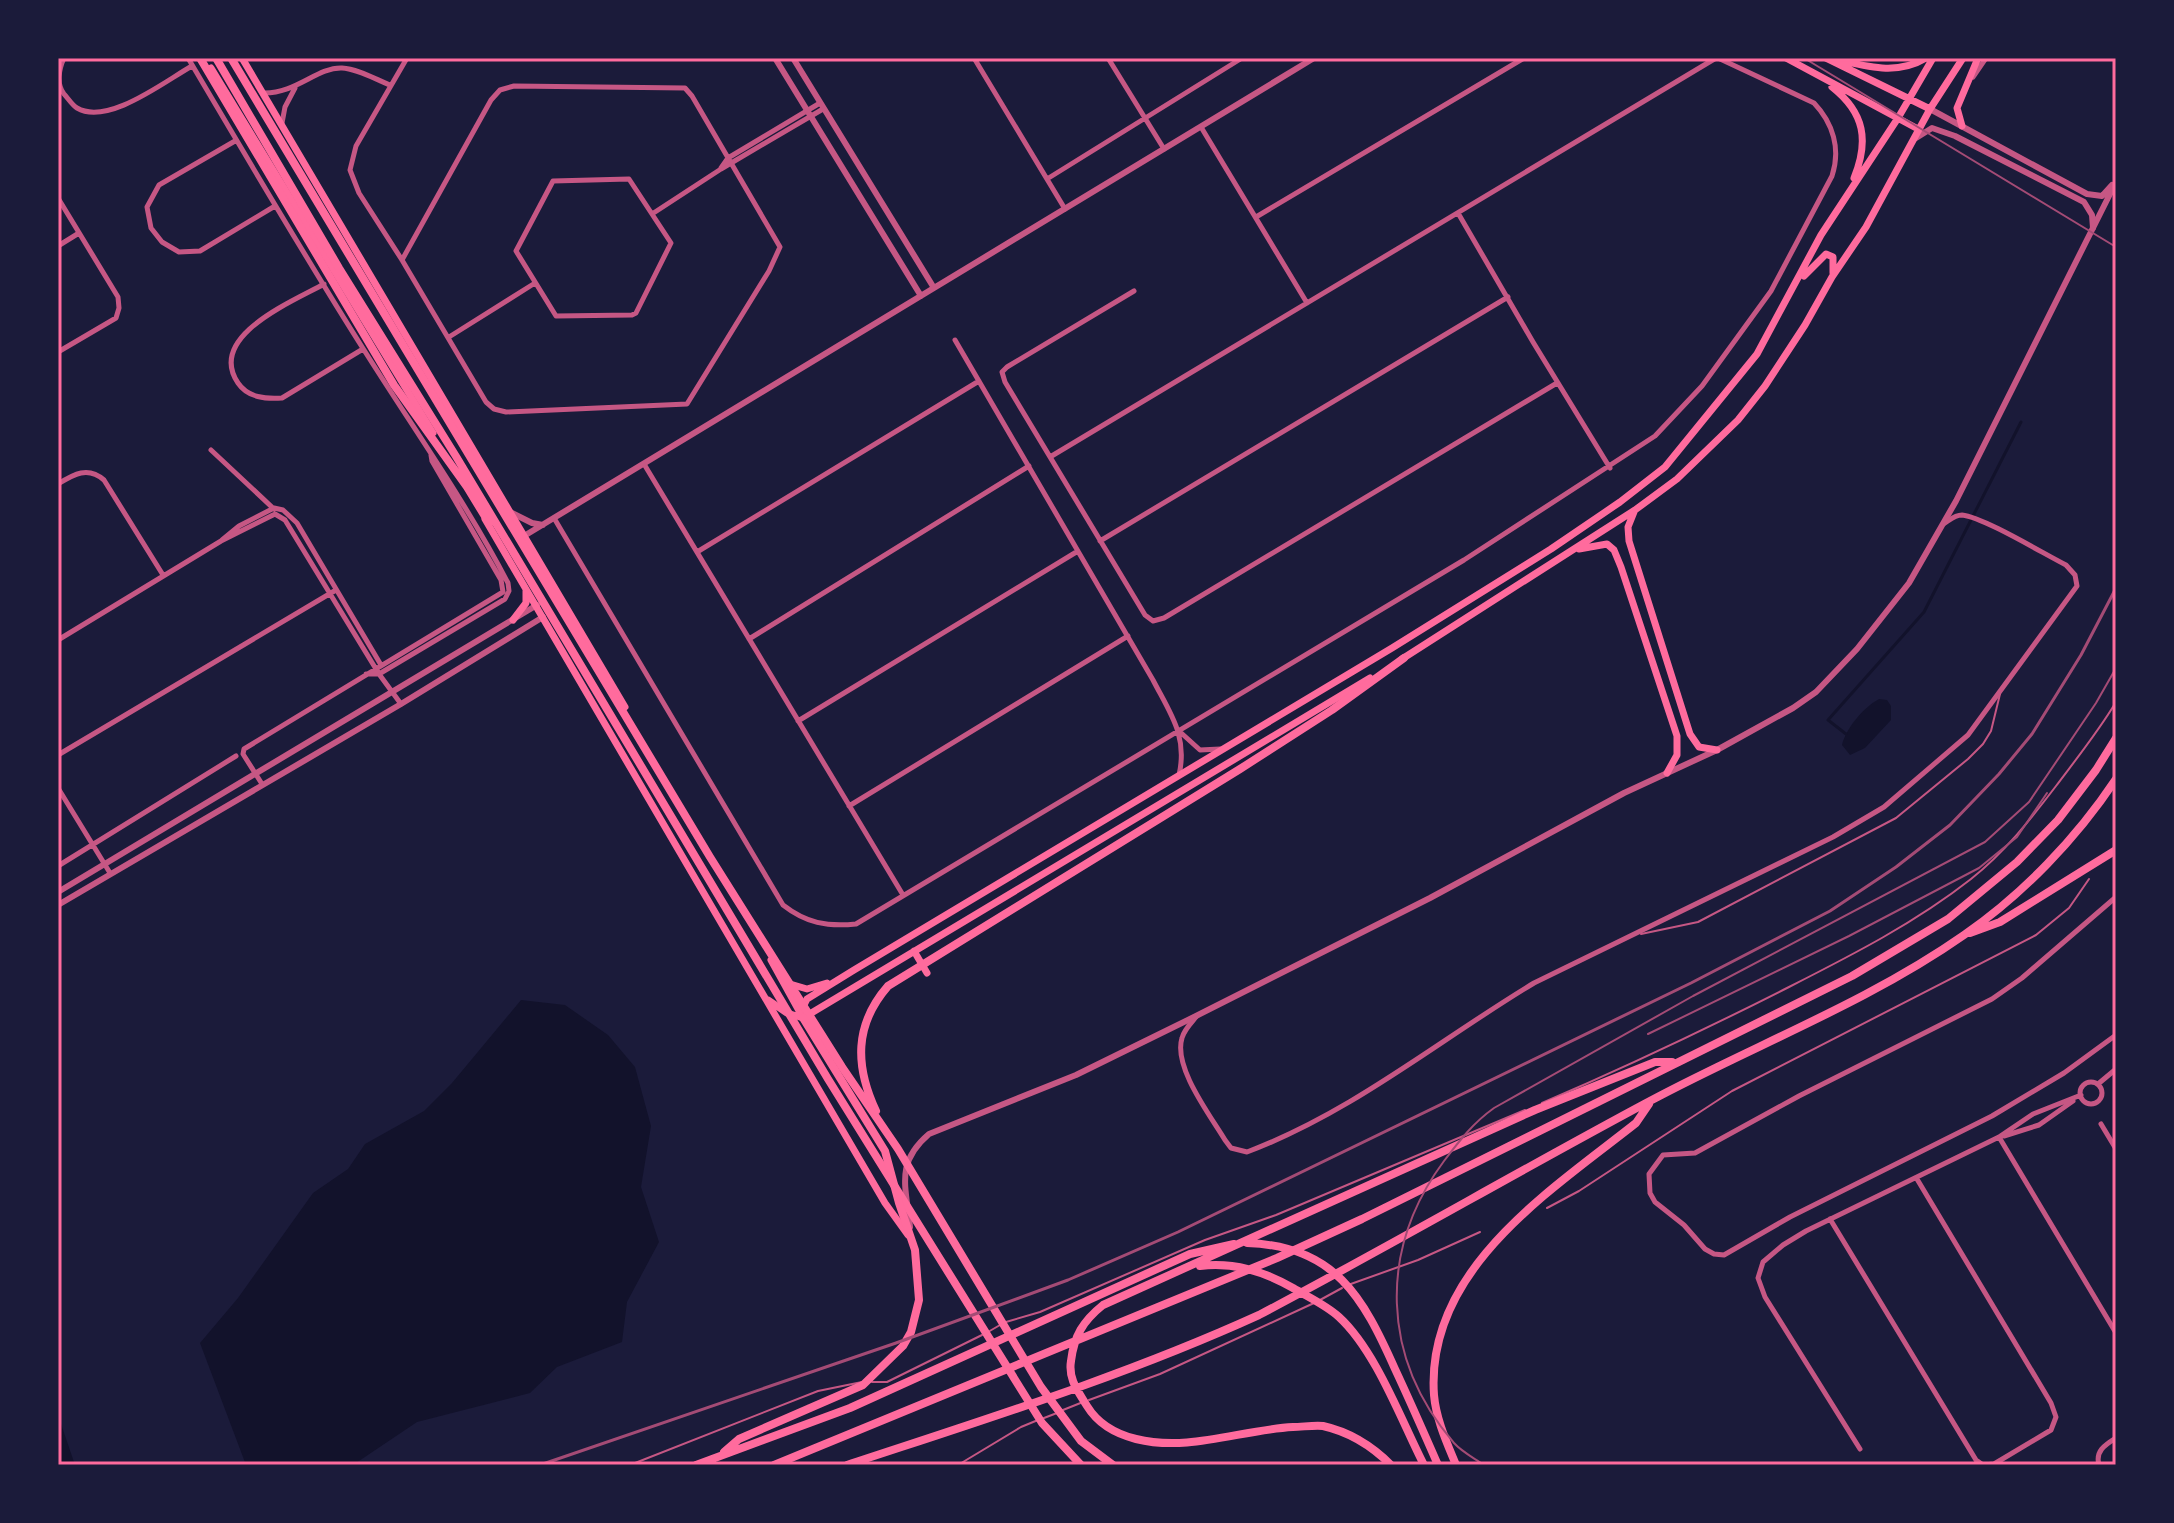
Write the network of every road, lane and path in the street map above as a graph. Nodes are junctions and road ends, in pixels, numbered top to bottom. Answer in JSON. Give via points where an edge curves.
{"nodes":[{"id":1,"x":64,"y":58,"type":"edge"},
{"id":2,"x":188,"y":58,"type":"edge"},
{"id":3,"x":202,"y":58,"type":"edge"},
{"id":4,"x":216,"y":58,"type":"edge"},
{"id":5,"x":231,"y":58,"type":"edge"},
{"id":6,"x":242,"y":58,"type":"edge"},
{"id":7,"x":407,"y":58,"type":"edge"},
{"id":8,"x":775,"y":58,"type":"edge"},
{"id":9,"x":805,"y":58,"type":"edge"},
{"id":10,"x":974,"y":58,"type":"edge"},
{"id":11,"x":1108,"y":58,"type":"edge"},
{"id":12,"x":1314,"y":58,"type":"edge"},
{"id":13,"x":1524,"y":58,"type":"edge"},
{"id":14,"x":1717,"y":58,"type":"edge"},
{"id":15,"x":1786,"y":58,"type":"edge"},
{"id":16,"x":1829,"y":58,"type":"edge"},
{"id":17,"x":1926,"y":58,"type":"edge"},
{"id":18,"x":1933,"y":58,"type":"edge"},
{"id":19,"x":1963,"y":58,"type":"edge"},
{"id":20,"x":1978,"y":58,"type":"edge"},
{"id":21,"x":1986,"y":58,"type":"edge"},
{"id":22,"x":1239,"y":59,"type":"edge"},
{"id":23,"x":795,"y":61,"type":"edge"},
{"id":24,"x":192,"y":66,"type":"junction"},
{"id":25,"x":1814,"y":73,"type":"junction"},
{"id":26,"x":390,"y":85,"type":"junction"},
{"id":27,"x":296,"y":87,"type":"junction"},
{"id":28,"x":263,"y":93,"type":"junction"},
{"id":29,"x":1960,"y":96,"type":"junction"},
{"id":30,"x":1909,"y":98,"type":"junction"},
{"id":31,"x":822,"y":106,"type":"junction"},
{"id":32,"x":1930,"y":109,"type":"junction"},
{"id":33,"x":808,"y":114,"type":"junction"},
{"id":34,"x":1898,"y":118,"type":"junction"},
{"id":35,"x":1145,"y":119,"type":"junction"},
{"id":36,"x":282,"y":124,"type":"junction"},
{"id":37,"x":1962,"y":126,"type":"junction"},
{"id":38,"x":1201,"y":127,"type":"junction"},
{"id":39,"x":1918,"y":129,"type":"junction"},
{"id":40,"x":235,"y":141,"type":"junction"},
{"id":41,"x":1912,"y":141,"type":"junction"},
{"id":42,"x":1164,"y":150,"type":"junction"},
{"id":43,"x":730,"y":161,"type":"junction"},
{"id":44,"x":1047,"y":179,"type":"junction"},
{"id":45,"x":2116,"y":182,"type":"edge"},
{"id":46,"x":1847,"y":195,"type":"junction"},
{"id":47,"x":58,"y":198,"type":"edge"},
{"id":48,"x":275,"y":206,"type":"junction"},
{"id":49,"x":1065,"y":209,"type":"junction"},
{"id":50,"x":1458,"y":213,"type":"junction"},
{"id":51,"x":652,"y":214,"type":"junction"},
{"id":52,"x":1256,"y":217,"type":"junction"},
{"id":53,"x":2093,"y":228,"type":"junction"},
{"id":54,"x":79,"y":233,"type":"junction"},
{"id":55,"x":58,"y":246,"type":"edge"},
{"id":56,"x":402,"y":260,"type":"junction"},
{"id":57,"x":1832,"y":277,"type":"junction"},
{"id":58,"x":535,"y":283,"type":"junction"},
{"id":59,"x":1797,"y":283,"type":"junction"},
{"id":60,"x":324,"y":284,"type":"junction"},
{"id":61,"x":934,"y":288,"type":"junction"},
{"id":62,"x":1134,"y":291,"type":"dead end"},
{"id":63,"x":921,"y":296,"type":"junction"},
{"id":64,"x":1508,"y":297,"type":"junction"},
{"id":65,"x":1307,"y":303,"type":"junction"},
{"id":66,"x":366,"y":323,"type":"junction"},
{"id":67,"x":353,"y":332,"type":"junction"},
{"id":68,"x":449,"y":337,"type":"junction"},
{"id":69,"x":955,"y":340,"type":"dead end"},
{"id":70,"x":363,"y":349,"type":"junction"},
{"id":71,"x":58,"y":352,"type":"edge"},
{"id":72,"x":979,"y":381,"type":"junction"},
{"id":73,"x":1557,"y":383,"type":"junction"},
{"id":74,"x":211,"y":450,"type":"dead end"},
{"id":75,"x":1050,"y":457,"type":"junction"},
{"id":76,"x":644,"y":464,"type":"junction"},
{"id":77,"x":1029,"y":466,"type":"junction"},
{"id":78,"x":1610,"y":468,"type":"junction"},
{"id":79,"x":459,"y":477,"type":"junction"},
{"id":80,"x":58,"y":484,"type":"edge"},
{"id":81,"x":496,"y":488,"type":"junction"},
{"id":82,"x":1635,"y":510,"type":"junction"},
{"id":83,"x":275,"y":511,"type":"junction"},
{"id":84,"x":510,"y":512,"type":"junction"},
{"id":85,"x":554,"y":518,"type":"junction"},
{"id":86,"x":544,"y":525,"type":"junction"},
{"id":87,"x":1941,"y":526,"type":"junction"},
{"id":88,"x":524,"y":536,"type":"junction"},
{"id":89,"x":1100,"y":541,"type":"junction"},
{"id":90,"x":512,"y":551,"type":"junction"},
{"id":91,"x":1078,"y":551,"type":"junction"},
{"id":92,"x":1573,"y":551,"type":"junction"},
{"id":93,"x":697,"y":552,"type":"junction"},
{"id":94,"x":163,"y":575,"type":"junction"},
{"id":95,"x":525,"y":586,"type":"junction"},
{"id":96,"x":333,"y":592,"type":"junction"},
{"id":97,"x":557,"y":600,"type":"junction"},
{"id":98,"x":537,"y":605,"type":"junction"},
{"id":99,"x":566,"y":605,"type":"junction"},
{"id":100,"x":544,"y":616,"type":"junction"},
{"id":101,"x":513,"y":620,"type":"junction"},
{"id":102,"x":1128,"y":636,"type":"junction"},
{"id":103,"x":749,"y":639,"type":"junction"},
{"id":104,"x":58,"y":640,"type":"edge"},
{"id":105,"x":1404,"y":658,"type":"junction"},
{"id":106,"x":380,"y":669,"type":"junction"},
{"id":107,"x":2001,"y":690,"type":"junction"},
{"id":108,"x":393,"y":693,"type":"junction"},
{"id":109,"x":2116,"y":702,"type":"edge"},
{"id":110,"x":401,"y":704,"type":"junction"},
{"id":111,"x":798,"y":721,"type":"junction"},
{"id":112,"x":1179,"y":730,"type":"junction"},
{"id":113,"x":2116,"y":738,"type":"edge"},
{"id":114,"x":1220,"y":749,"type":"junction"},
{"id":115,"x":1717,"y":750,"type":"junction"},
{"id":116,"x":58,"y":755,"type":"edge"},
{"id":117,"x":236,"y":756,"type":"dead end"},
{"id":118,"x":1667,"y":773,"type":"junction"},
{"id":119,"x":256,"y":775,"type":"junction"},
{"id":120,"x":1179,"y":775,"type":"junction"},
{"id":121,"x":2116,"y":779,"type":"edge"},
{"id":122,"x":262,"y":784,"type":"junction"},
{"id":123,"x":58,"y":788,"type":"edge"},
{"id":124,"x":849,"y":806,"type":"junction"},
{"id":125,"x":93,"y":845,"type":"junction"},
{"id":126,"x":2116,"y":850,"type":"edge"},
{"id":127,"x":104,"y":865,"type":"junction"},
{"id":128,"x":58,"y":866,"type":"edge"},
{"id":129,"x":110,"y":873,"type":"junction"},
{"id":130,"x":2089,"y":879,"type":"dead end"},
{"id":131,"x":58,"y":892,"type":"edge"},
{"id":132,"x":903,"y":895,"type":"junction"},
{"id":133,"x":2116,"y":897,"type":"edge"},
{"id":134,"x":58,"y":905,"type":"edge"},
{"id":135,"x":1966,"y":934,"type":"junction"},
{"id":136,"x":1632,"y":935,"type":"junction"},
{"id":137,"x":914,"y":951,"type":"junction"},
{"id":138,"x":927,"y":973,"type":"dead end"},
{"id":139,"x":781,"y":978,"type":"junction"},
{"id":140,"x":837,"y":980,"type":"junction"},
{"id":141,"x":768,"y":1000,"type":"junction"},
{"id":142,"x":1196,"y":1016,"type":"junction"},
{"id":143,"x":803,"y":1018,"type":"junction"},
{"id":144,"x":2116,"y":1035,"type":"edge"},
{"id":145,"x":1677,"y":1062,"type":"junction"},
{"id":146,"x":2116,"y":1069,"type":"edge"},
{"id":147,"x":2098,"y":1084,"type":"junction"},
{"id":148,"x":2081,"y":1095,"type":"junction"},
{"id":149,"x":1652,"y":1100,"type":"junction"},
{"id":150,"x":2101,"y":1124,"type":"dead end"},
{"id":151,"x":1999,"y":1137,"type":"junction"},
{"id":152,"x":898,"y":1149,"type":"junction"},
{"id":153,"x":2116,"y":1149,"type":"edge"},
{"id":154,"x":1917,"y":1178,"type":"junction"},
{"id":155,"x":1547,"y":1208,"type":"dead end"},
{"id":156,"x":1830,"y":1219,"type":"junction"},
{"id":157,"x":1480,"y":1232,"type":"dead end"},
{"id":158,"x":911,"y":1240,"type":"junction"},
{"id":159,"x":1169,"y":1277,"type":"junction"},
{"id":160,"x":2116,"y":1333,"type":"edge"},
{"id":161,"x":1058,"y":1412,"type":"junction"},
{"id":162,"x":2116,"y":1438,"type":"edge"},
{"id":163,"x":1860,"y":1449,"type":"dead end"},
{"id":164,"x":717,"y":1457,"type":"junction"},
{"id":165,"x":630,"y":1465,"type":"edge"},
{"id":166,"x":696,"y":1465,"type":"edge"},
{"id":167,"x":774,"y":1465,"type":"edge"},
{"id":168,"x":847,"y":1465,"type":"edge"},
{"id":169,"x":958,"y":1465,"type":"edge"},
{"id":170,"x":1081,"y":1465,"type":"edge"},
{"id":171,"x":1113,"y":1465,"type":"edge"},
{"id":172,"x":1391,"y":1465,"type":"edge"},
{"id":173,"x":1424,"y":1465,"type":"edge"},
{"id":174,"x":1438,"y":1465,"type":"edge"},
{"id":175,"x":1456,"y":1465,"type":"edge"},
{"id":176,"x":1983,"y":1465,"type":"edge"},
{"id":177,"x":2099,"y":1465,"type":"edge"}],
"edges":[{"from":1,"to":24,"type":"street","via":[[60,89],[76,108],[91,112],[116,110]]},
{"from":2,"to":24,"type":"street"},
{"from":3,"to":66,"type":"main road"},
{"from":3,"to":79,"type":"main road","via":[[394,385]]},
{"from":4,"to":90,"type":"main road"},
{"from":5,"to":152,"type":"main road","via":[[693,830]]},
{"from":6,"to":28,"type":"main road"},
{"from":7,"to":26,"type":"street"},
{"from":8,"to":33,"type":"street"},
{"from":9,"to":23,"type":"street"},
{"from":10,"to":44,"type":"street"},
{"from":11,"to":35,"type":"street"},
{"from":12,"to":38,"type":"street"},
{"from":13,"to":52,"type":"street"},
{"from":14,"to":50,"type":"street"},
{"from":14,"to":78,"type":"street","via":[[1814,103],[1833,135],[1836,164],[1771,291],[1711,374],[1655,436]]},
{"from":15,"to":25,"type":"main road"},
{"from":16,"to":17,"type":"main road","via":[[1877,69],[1899,69]]},
{"from":16,"to":30,"type":"main road"},
{"from":18,"to":30,"type":"main road"},
{"from":19,"to":32,"type":"main road"},
{"from":20,"to":29,"type":"main road"},
{"from":21,"to":29,"type":"street"},
{"from":22,"to":35,"type":"street"},
{"from":23,"to":31,"type":"street"},
{"from":24,"to":40,"type":"street"},
{"from":25,"to":34,"type":"main road"},
{"from":25,"to":46,"type":"main road","via":[[1845,97],[1863,134],[1863,157]]},
{"from":26,"to":27,"type":"street","via":[[332,68]]},
{"from":26,"to":56,"type":"street","via":[[356,146],[350,170]]},
{"from":27,"to":28,"type":"street","via":[[280,94]]},
{"from":27,"to":36,"type":"street"},
{"from":28,"to":36,"type":"main road"},
{"from":29,"to":37,"type":"main road","via":[[1957,115]]},
{"from":30,"to":32,"type":"main road"},
{"from":30,"to":34,"type":"main road"},
{"from":31,"to":33,"type":"street"},
{"from":31,"to":61,"type":"street"},
{"from":32,"to":37,"type":"street"},
{"from":32,"to":39,"type":"main road"},
{"from":33,"to":43,"type":"street"},
{"from":33,"to":63,"type":"street"},
{"from":34,"to":39,"type":"main road"},
{"from":34,"to":46,"type":"main road"},
{"from":35,"to":42,"type":"street"},
{"from":35,"to":44,"type":"street"},
{"from":36,"to":81,"type":"main road"},
{"from":37,"to":45,"type":"street","via":[[2087,194],[2102,196]]},
{"from":38,"to":42,"type":"street"},
{"from":38,"to":52,"type":"street"},
{"from":39,"to":41,"type":"main road"},
{"from":40,"to":48,"type":"street"},
{"from":40,"to":48,"type":"street","via":[[159,185],[147,207],[151,228],[179,252],[200,251]]},
{"from":41,"to":53,"type":"street","via":[[1932,128],[1955,136],[2084,202]]},
{"from":41,"to":57,"type":"main road"},
{"from":42,"to":49,"type":"street"},
{"from":43,"to":51,"type":"street"},
{"from":43,"to":56,"type":"street","via":[[685,88],[500,90]]},
{"from":43,"to":68,"type":"street","via":[[780,247],[687,404],[494,409]]},
{"from":44,"to":49,"type":"street"},
{"from":45,"to":53,"type":"street"},
{"from":46,"to":59,"type":"main road"},
{"from":47,"to":54,"type":"street"},
{"from":48,"to":60,"type":"street"},
{"from":49,"to":61,"type":"street"},
{"from":50,"to":64,"type":"street"},
{"from":50,"to":65,"type":"street"},
{"from":51,"to":58,"type":"street","via":[[671,243],[636,313],[556,316]]},
{"from":51,"to":58,"type":"street","via":[[629,179],[553,181],[516,251]]},
{"from":52,"to":65,"type":"street"},
{"from":53,"to":87,"type":"street"},
{"from":54,"to":55,"type":"street"},
{"from":54,"to":71,"type":"street","via":[[118,297],[116,318]]},
{"from":56,"to":68,"type":"street"},
{"from":57,"to":59,"type":"main road","via":[[1833,257],[1826,254]]},
{"from":57,"to":82,"type":"main road","via":[[1781,362],[1738,420],[1677,479]]},
{"from":58,"to":68,"type":"street"},
{"from":59,"to":114,"type":"main road","via":[[1757,354],[1665,467],[1551,549]]},
{"from":60,"to":67,"type":"street"},
{"from":60,"to":70,"type":"street","via":[[247,329],[235,344],[231,363],[237,382],[250,394],[282,398]]},
{"from":61,"to":63,"type":"street"},
{"from":62,"to":75,"type":"street","via":[[1002,372]]},
{"from":63,"to":76,"type":"street"},
{"from":64,"to":73,"type":"street"},
{"from":64,"to":89,"type":"street"},
{"from":65,"to":75,"type":"street"},
{"from":66,"to":67,"type":"street"},
{"from":66,"to":79,"type":"main road"},
{"from":67,"to":70,"type":"street"},
{"from":69,"to":72,"type":"street"},
{"from":70,"to":106,"type":"street","via":[[503,573],[509,591],[505,599]]},
{"from":72,"to":77,"type":"street"},
{"from":72,"to":93,"type":"street"},
{"from":73,"to":78,"type":"street"},
{"from":73,"to":89,"type":"street","via":[[1164,618],[1153,621],[1145,615]]},
{"from":74,"to":83,"type":"street"},
{"from":75,"to":89,"type":"street"},
{"from":76,"to":85,"type":"street"},
{"from":76,"to":93,"type":"street"},
{"from":77,"to":91,"type":"street"},
{"from":77,"to":103,"type":"street"},
{"from":78,"to":112,"type":"street"},
{"from":79,"to":90,"type":"main road"},
{"from":79,"to":95,"type":"main road"},
{"from":80,"to":94,"type":"street","via":[[81,472],[104,480]]},
{"from":81,"to":84,"type":"main road"},
{"from":81,"to":97,"type":"main road"},
{"from":82,"to":92,"type":"main road"},
{"from":82,"to":115,"type":"main road","via":[[1629,541],[1690,734],[1699,747]]},
{"from":83,"to":94,"type":"street"},
{"from":83,"to":96,"type":"street"},
{"from":84,"to":86,"type":"street"},
{"from":84,"to":88,"type":"main road"},
{"from":85,"to":86,"type":"street"},
{"from":85,"to":132,"type":"street","via":[[783,905],[799,917],[831,927],[856,924]]},
{"from":86,"to":88,"type":"street"},
{"from":87,"to":107,"type":"street","via":[[1962,515],[1982,523],[2066,565],[2077,581]]},
{"from":87,"to":115,"type":"street","via":[[1909,583],[1816,692]]},
{"from":88,"to":99,"type":"main road"},
{"from":90,"to":170,"type":"main road","via":[[828,1079],[1042,1423]]},
{"from":91,"to":102,"type":"street"},
{"from":91,"to":111,"type":"street"},
{"from":92,"to":105,"type":"main road"},
{"from":92,"to":118,"type":"main road","via":[[1607,544],[1618,558],[1677,736],[1677,755]]},
{"from":93,"to":103,"type":"street"},
{"from":94,"to":104,"type":"street"},
{"from":95,"to":98,"type":"main road"},
{"from":95,"to":101,"type":"main road","via":[[526,603]]},
{"from":96,"to":106,"type":"street"},
{"from":96,"to":116,"type":"street"},
{"from":97,"to":98,"type":"main road"},
{"from":97,"to":99,"type":"main road"},
{"from":97,"to":100,"type":"main road"},
{"from":98,"to":100,"type":"main road"},
{"from":98,"to":101,"type":"street"},
{"from":99,"to":139,"type":"main road"},
{"from":100,"to":110,"type":"street"},
{"from":100,"to":141,"type":"main road"},
{"from":101,"to":108,"type":"street"},
{"from":102,"to":112,"type":"street"},
{"from":102,"to":124,"type":"street"},
{"from":103,"to":111,"type":"street"},
{"from":105,"to":137,"type":"main road"},
{"from":105,"to":152,"type":"main road","via":[[1240,769],[888,986],[869,1012],[861,1056],[869,1094]]},
{"from":106,"to":108,"type":"street"},
{"from":106,"to":119,"type":"street","via":[[244,749]]},
{"from":107,"to":136,"type":"street","via":[[1959,745],[1884,807]]},
{"from":107,"to":136,"type":"lane","via":[[1983,744],[1896,818],[1698,922]]},
{"from":108,"to":110,"type":"street"},
{"from":108,"to":119,"type":"street"},
{"from":109,"to":165,"type":"lane","via":[[2100,730],[2008,845],[1932,909],[1860,951],[1601,1078],[1009,1321],[887,1382],[818,1391]]},
{"from":110,"to":122,"type":"street"},
{"from":111,"to":124,"type":"street"},
{"from":112,"to":114,"type":"street","via":[[1200,750]]},
{"from":112,"to":120,"type":"street"},
{"from":112,"to":132,"type":"street"},
{"from":113,"to":145,"type":"main road","via":[[2058,820],[1948,919],[1852,976]]},
{"from":114,"to":120,"type":"main road"},
{"from":115,"to":118,"type":"street"},
{"from":117,"to":125,"type":"street"},
{"from":118,"to":142,"type":"street"},
{"from":119,"to":122,"type":"street"},
{"from":119,"to":127,"type":"street"},
{"from":120,"to":140,"type":"main road"},
{"from":121,"to":135,"type":"main road","via":[[2034,877]]},
{"from":122,"to":129,"type":"street"},
{"from":123,"to":125,"type":"street"},
{"from":124,"to":132,"type":"street"},
{"from":125,"to":127,"type":"street"},
{"from":125,"to":128,"type":"street"},
{"from":126,"to":135,"type":"main road","via":[[2000,922]]},
{"from":127,"to":129,"type":"street"},
{"from":127,"to":131,"type":"street"},
{"from":129,"to":134,"type":"street"},
{"from":130,"to":155,"type":"lane","via":[[2069,908],[2036,935],[1732,1091]]},
{"from":133,"to":144,"type":"street","via":[[1992,999],[1695,1153],[1663,1155],[1649,1174],[1650,1193],[1705,1249],[1730,1253],[1790,1217],[2000,1112]]},
{"from":135,"to":149,"type":"main road","via":[[1861,995]]},
{"from":136,"to":142,"type":"street","via":[[1510,997],[1381,1084],[1247,1152],[1231,1148],[1225,1140],[1182,1063],[1183,1034]]},
{"from":137,"to":138,"type":"main road"},
{"from":137,"to":143,"type":"main road"},
{"from":139,"to":140,"type":"main road","via":[[802,989]]},
{"from":139,"to":143,"type":"main road"},
{"from":140,"to":143,"type":"main road","via":[[804,1003]]},
{"from":141,"to":143,"type":"main road"},
{"from":141,"to":158,"type":"main road"},
{"from":142,"to":158,"type":"street","via":[[1076,1075],[929,1134],[906,1163]]},
{"from":143,"to":158,"type":"main road","via":[[885,1151]]},
{"from":145,"to":159,"type":"main road","via":[[1655,1062],[1535,1110]]},
{"from":145,"to":167,"type":"main road","via":[[1277,1258]]},
{"from":146,"to":147,"type":"street"},
{"from":147,"to":148,"type":"street","via":[[2085,1084]]},
{"from":147,"to":148,"type":"street","via":[[2102,1093],[2096,1102],[2088,1103]]},
{"from":148,"to":151,"type":"street","via":[[2033,1114]]},
{"from":148,"to":151,"type":"street","via":[[2039,1125]]},
{"from":149,"to":168,"type":"main road","via":[[1259,1315],[1091,1384]]},
{"from":149,"to":175,"type":"main road","via":[[1636,1123],[1514,1222],[1456,1298],[1441,1330],[1434,1372],[1434,1399]]},
{"from":150,"to":153,"type":"street"},
{"from":151,"to":154,"type":"street"},
{"from":151,"to":160,"type":"street"},
{"from":152,"to":161,"type":"main road"},
{"from":154,"to":156,"type":"street"},
{"from":154,"to":176,"type":"street","via":[[2056,1417],[2051,1430],[1994,1464]]},
{"from":156,"to":163,"type":"street","via":[[1783,1245],[1763,1262],[1758,1278]]},
{"from":156,"to":176,"type":"street"},
{"from":157,"to":161,"type":"lane","via":[[1332,1293],[1160,1374]]},
{"from":158,"to":164,"type":"main road","via":[[919,1300],[911,1332],[892,1359],[863,1385],[739,1439]]},
{"from":159,"to":172,"type":"main road","via":[[1103,1305],[1077,1334],[1071,1381],[1100,1422],[1126,1437],[1175,1445],[1321,1426],[1375,1449]]},
{"from":159,"to":173,"type":"main road","via":[[1214,1264],[1251,1269],[1338,1316],[1371,1358]]},
{"from":161,"to":169,"type":"lane","via":[[1021,1427]]},
{"from":161,"to":171,"type":"main road","via":[[1081,1441]]},
{"from":162,"to":177,"type":"street","via":[[2100,1450]]},
{"from":164,"to":166,"type":"main road"},
{"from":164,"to":174,"type":"main road","via":[[794,1431],[1190,1254],[1242,1243],[1282,1245],[1306,1254],[1336,1272],[1360,1299]]}]}
